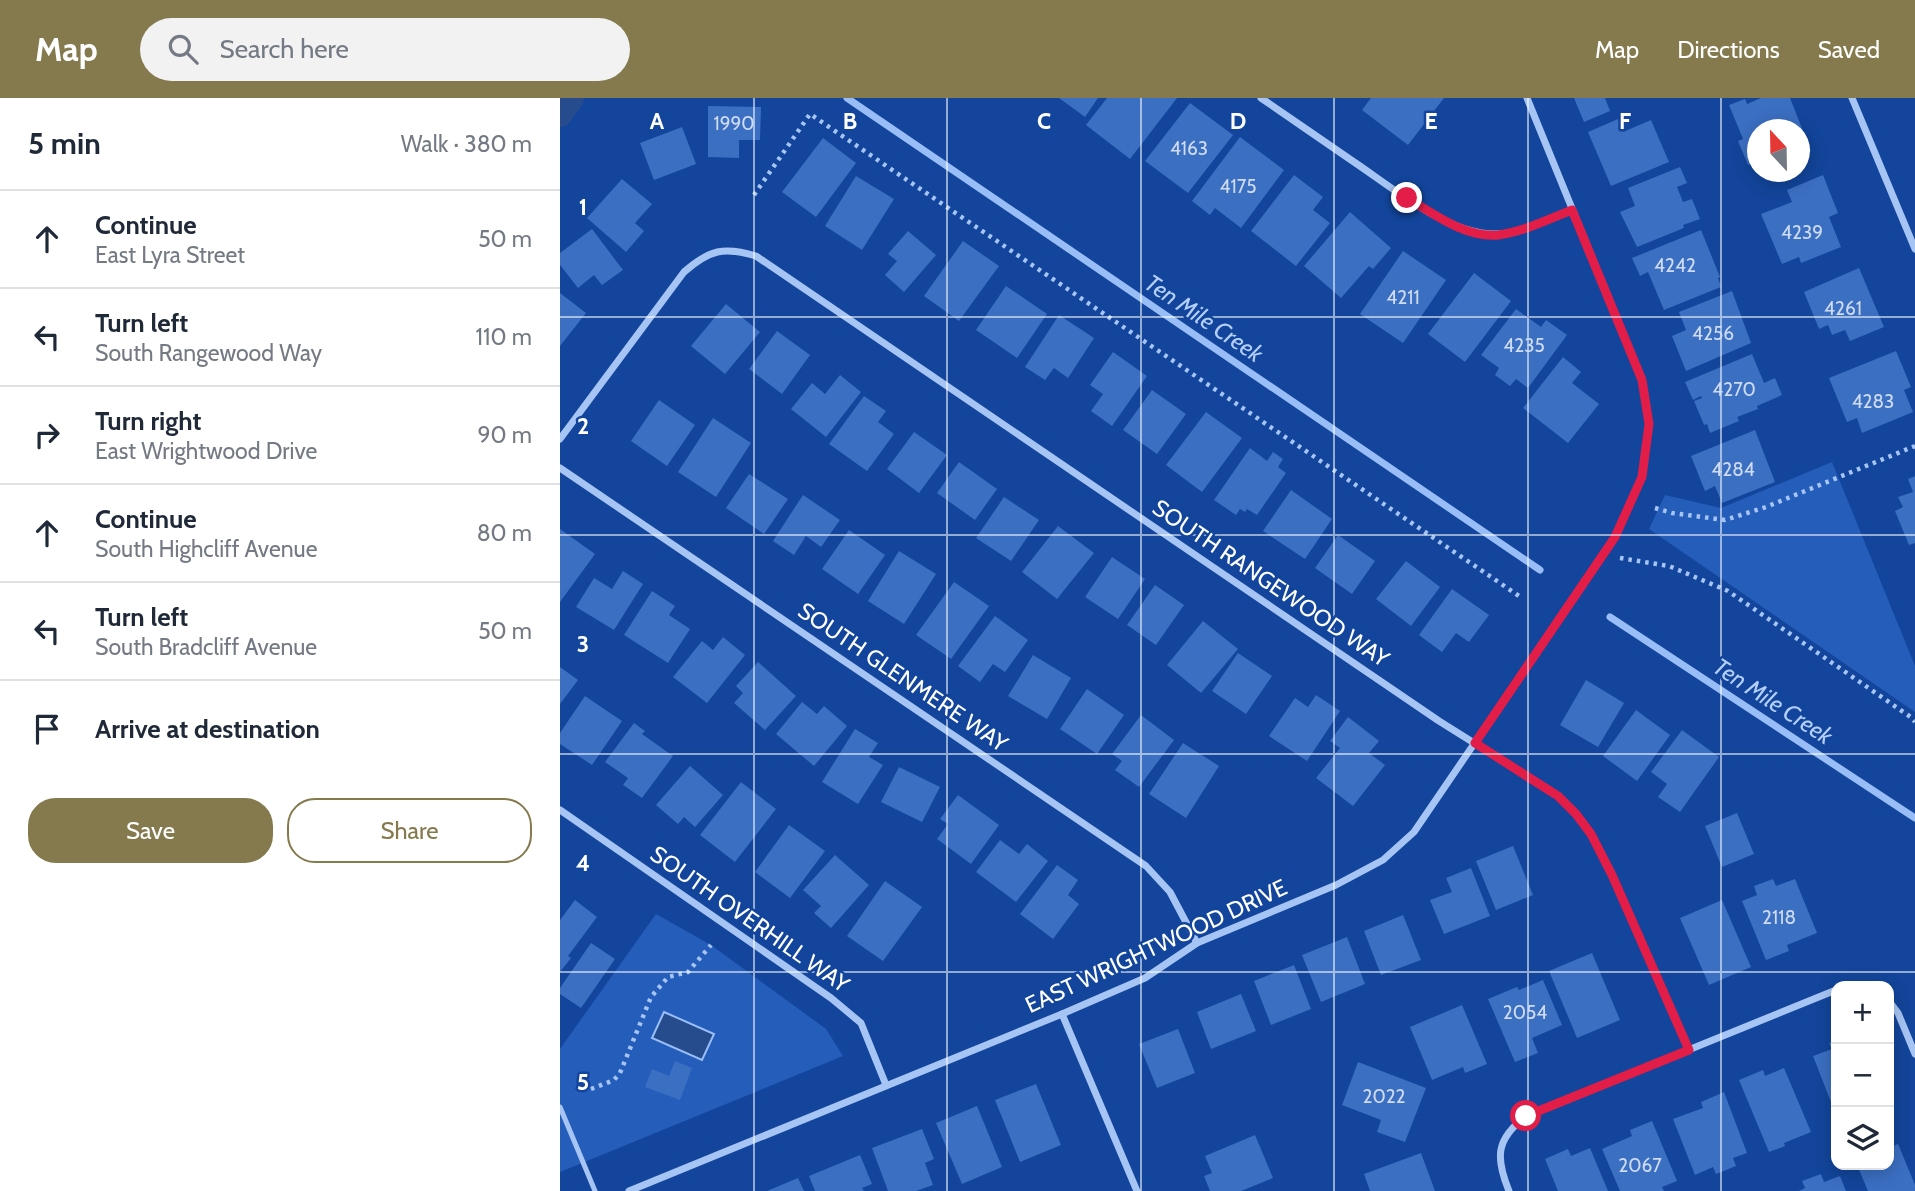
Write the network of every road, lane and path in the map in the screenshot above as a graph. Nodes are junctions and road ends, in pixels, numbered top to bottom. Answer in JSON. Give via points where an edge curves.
{"nodes":[{"id":1,"x":1261,"y":98,"type":"edge"},
{"id":2,"x":1527,"y":98,"type":"edge"},
{"id":3,"x":1852,"y":98,"type":"edge"},
{"id":4,"x":754,"y":195,"type":"dead end"},
{"id":5,"x":1572,"y":210,"type":"junction"},
{"id":6,"x":1915,"y":249,"type":"edge"},
{"id":7,"x":560,"y":439,"type":"edge"},
{"id":8,"x":1915,"y":446,"type":"edge"},
{"id":9,"x":560,"y":468,"type":"edge"},
{"id":10,"x":1655,"y":508,"type":"dead end"},
{"id":11,"x":1620,"y":558,"type":"dead end"},
{"id":12,"x":1522,"y":598,"type":"dead end"},
{"id":13,"x":1915,"y":722,"type":"edge"},
{"id":14,"x":1475,"y":743,"type":"junction"},
{"id":15,"x":560,"y":810,"type":"edge"},
{"id":16,"x":1197,"y":943,"type":"junction"},
{"id":17,"x":711,"y":945,"type":"dead end"},
{"id":18,"x":1831,"y":992,"type":"edge"},
{"id":19,"x":1894,"y":1008,"type":"edge"},
{"id":20,"x":1062,"y":1014,"type":"junction"},
{"id":21,"x":1689,"y":1050,"type":"junction"},
{"id":22,"x":1915,"y":1054,"type":"edge"},
{"id":23,"x":886,"y":1085,"type":"junction"},
{"id":24,"x":591,"y":1089,"type":"dead end"},
{"id":25,"x":560,"y":1107,"type":"edge"},
{"id":26,"x":595,"y":1191,"type":"edge"},
{"id":27,"x":629,"y":1191,"type":"edge"},
{"id":28,"x":1137,"y":1191,"type":"edge"},
{"id":29,"x":1509,"y":1191,"type":"edge"}],
"edges":[{"from":1,"to":5,"type":"street","via":[[1454,225],[1498,235]]},
{"from":2,"to":5,"type":"street","name":"EAST WRIGHTWOOD DRIVE"},
{"from":3,"to":6,"type":"street"},
{"from":4,"to":12,"type":"path","via":[[810,114]]},
{"from":5,"to":14,"type":"street","name":"EAST WRIGHTWOOD DRIVE","via":[[1642,380],[1649,424],[1642,477],[1615,537]]},
{"from":7,"to":14,"type":"street","name":"SOUTH RANGEWOOD WAY","via":[[684,272],[701,257],[738,250],[756,256]]},
{"from":8,"to":10,"type":"path","via":[[1726,520]]},
{"from":9,"to":16,"type":"street","name":"SOUTH GLENMERE WAY","via":[[1146,866],[1170,892]]},
{"from":11,"to":13,"type":"path","via":[[1669,566],[1728,592]]},
{"from":14,"to":16,"type":"street","name":"EAST WRIGHTWOOD DRIVE","via":[[1414,832],[1383,860],[1336,885]]},
{"from":14,"to":21,"type":"street","name":"SOUTH RANGEWOOD WAY","via":[[1558,796],[1591,834]]},
{"from":15,"to":23,"type":"street","name":"SOUTH OVERHILL WAY","via":[[861,1023]]},
{"from":16,"to":20,"type":"street","name":"EAST WRIGHTWOOD DRIVE","via":[[1145,978]]},
{"from":17,"to":24,"type":"path","via":[[688,972],[668,977],[651,997],[620,1073]]},
{"from":18,"to":21,"type":"street"},
{"from":19,"to":22,"type":"street"},
{"from":20,"to":23,"type":"street","name":"EAST WRIGHTWOOD DRIVE"},
{"from":20,"to":28,"type":"street"},
{"from":21,"to":29,"type":"street","via":[[1526,1116],[1501,1144],[1500,1160]]},
{"from":23,"to":27,"type":"street","name":"EAST WRIGHTWOOD DRIVE"},
{"from":25,"to":26,"type":"lane"}]}
